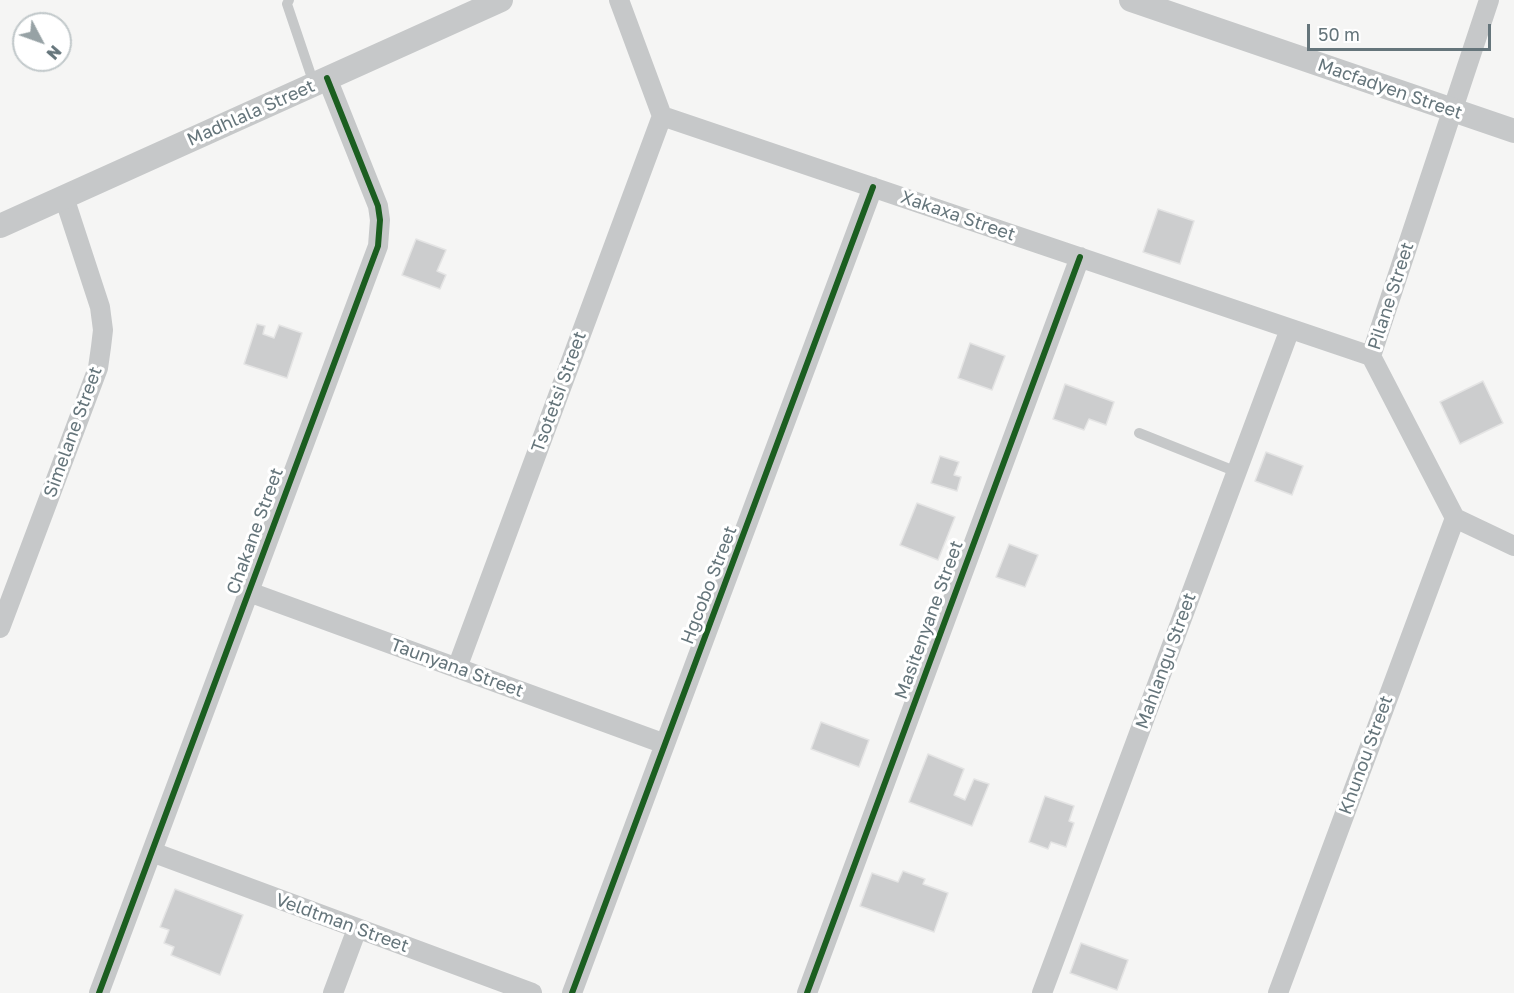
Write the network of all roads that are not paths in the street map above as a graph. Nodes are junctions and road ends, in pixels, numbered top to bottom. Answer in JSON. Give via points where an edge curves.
{"nodes":[{"id":1,"x":288,"y":0,"type":"edge"},
{"id":2,"x":501,"y":0,"type":"edge"},
{"id":3,"x":619,"y":0,"type":"edge"},
{"id":4,"x":1131,"y":0,"type":"edge"},
{"id":5,"x":1489,"y":0,"type":"edge"},
{"id":6,"x":320,"y":81,"type":"junction"},
{"id":7,"x":1452,"y":110,"type":"junction"},
{"id":8,"x":662,"y":116,"type":"junction"},
{"id":9,"x":1514,"y":131,"type":"edge"},
{"id":10,"x":873,"y":187,"type":"junction"},
{"id":11,"x":64,"y":197,"type":"junction"},
{"id":12,"x":0,"y":226,"type":"edge"},
{"id":13,"x":1080,"y":257,"type":"junction"},
{"id":14,"x":1290,"y":329,"type":"junction"},
{"id":15,"x":1371,"y":356,"type":"junction"},
{"id":16,"x":1139,"y":433,"type":"dead end"},
{"id":17,"x":1237,"y":472,"type":"junction"},
{"id":18,"x":1455,"y":518,"type":"junction"},
{"id":19,"x":1514,"y":546,"type":"edge"},
{"id":20,"x":249,"y":592,"type":"junction"},
{"id":21,"x":0,"y":628,"type":"edge"},
{"id":22,"x":457,"y":668,"type":"junction"},
{"id":23,"x":665,"y":744,"type":"junction"},
{"id":24,"x":152,"y":852,"type":"junction"},
{"id":25,"x":357,"y":928,"type":"junction"},
{"id":26,"x":99,"y":993,"type":"edge"},
{"id":27,"x":333,"y":993,"type":"edge"},
{"id":28,"x":532,"y":993,"type":"edge"},
{"id":29,"x":572,"y":993,"type":"edge"},
{"id":30,"x":807,"y":993,"type":"edge"},
{"id":31,"x":1042,"y":993,"type":"edge"},
{"id":32,"x":1278,"y":993,"type":"edge"}],
"edges":[{"from":1,"to":6,"type":"lane"},
{"from":2,"to":6,"type":"street","name":"Madhlala Street"},
{"from":3,"to":8,"type":"street"},
{"from":4,"to":7,"type":"street","name":"Macfadyen Street"},
{"from":5,"to":7,"type":"street","name":"Pilane Street"},
{"from":6,"to":11,"type":"street","name":"Madhlala Street"},
{"from":6,"to":20,"type":"street","name":"Chakane Street","via":[[378,206],[378,246]]},
{"from":7,"to":9,"type":"street","name":"Macfadyen Street"},
{"from":7,"to":15,"type":"street","name":"Pilane Street"},
{"from":8,"to":10,"type":"street","name":"Xakaxa Street"},
{"from":8,"to":22,"type":"street","name":"Tsotetsi Street"},
{"from":10,"to":13,"type":"street","name":"Xakaxa Street"},
{"from":10,"to":23,"type":"street","name":"Hgcobo Street"},
{"from":11,"to":12,"type":"street","name":"Madhlala Street"},
{"from":11,"to":21,"type":"street","name":"Simelane Street","via":[[100,307],[103,330],[98,368]]},
{"from":13,"to":14,"type":"street","name":"Xakaxa Street"},
{"from":13,"to":30,"type":"street","name":"Masitenyane Street"},
{"from":14,"to":15,"type":"street","name":"Xakaxa Street"},
{"from":14,"to":17,"type":"street","name":"Mahlangu Street"},
{"from":15,"to":18,"type":"street","name":"Pilane Street"},
{"from":16,"to":17,"type":"lane"},
{"from":17,"to":31,"type":"street","name":"Mahlangu Street"},
{"from":18,"to":19,"type":"street"},
{"from":18,"to":32,"type":"street","name":"Khunou Street"},
{"from":20,"to":22,"type":"street","name":"Taunyana Street"},
{"from":20,"to":24,"type":"street","name":"Chakane Street"},
{"from":22,"to":23,"type":"street","name":"Taunyana Street"},
{"from":23,"to":29,"type":"street","name":"Hgcobo Street"},
{"from":24,"to":25,"type":"street","name":"Veldtman Street"},
{"from":24,"to":26,"type":"street","name":"Chakane Street"},
{"from":25,"to":27,"type":"street"},
{"from":25,"to":28,"type":"street","name":"Veldtman Street"}]}
